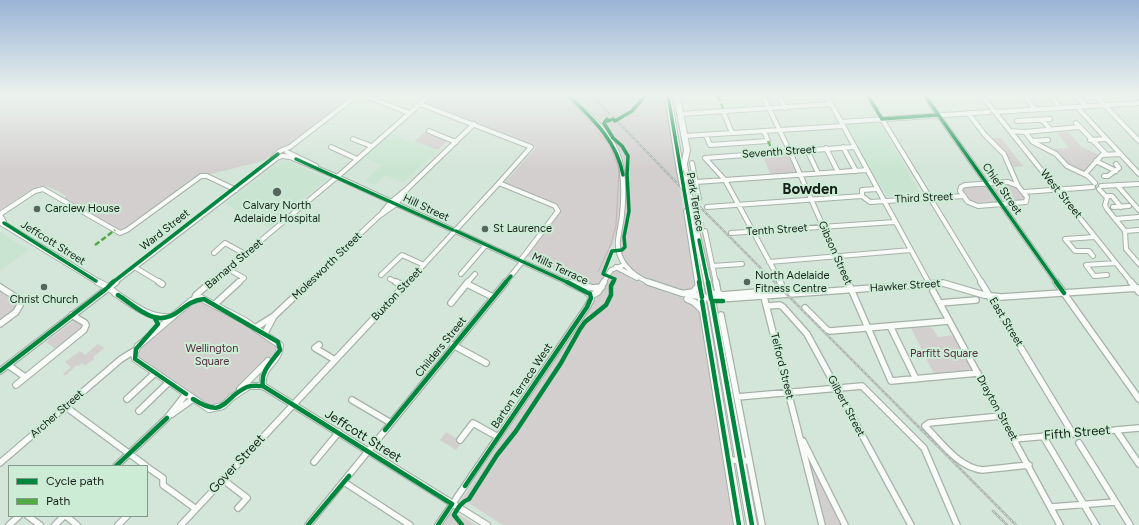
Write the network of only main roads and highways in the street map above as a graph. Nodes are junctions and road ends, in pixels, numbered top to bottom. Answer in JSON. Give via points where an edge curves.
{"nodes":[{"id":1,"x":672,"y":120,"type":"edge"},
{"id":2,"x":678,"y":120,"type":"edge"},
{"id":3,"x":682,"y":120,"type":"edge"},
{"id":4,"x":674,"y":131,"type":"junction"},
{"id":5,"x":686,"y":134,"type":"junction"},
{"id":6,"x":680,"y":169,"type":"junction"},
{"id":7,"x":0,"y":215,"type":"edge"},
{"id":8,"x":2,"y":223,"type":"edge"},
{"id":9,"x":688,"y":298,"type":"road end"},
{"id":10,"x":721,"y":298,"type":"road end"},
{"id":11,"x":711,"y":300,"type":"junction"},
{"id":12,"x":703,"y":312,"type":"junction"},
{"id":13,"x":173,"y":316,"type":"junction"},
{"id":14,"x":154,"y":317,"type":"junction"},
{"id":15,"x":155,"y":332,"type":"junction"},
{"id":16,"x":280,"y":350,"type":"junction"},
{"id":17,"x":263,"y":386,"type":"junction"},
{"id":18,"x":231,"y":398,"type":"junction"},
{"id":19,"x":488,"y":525,"type":"edge"},
{"id":20,"x":739,"y":525,"type":"edge"},
{"id":21,"x":752,"y":525,"type":"edge"}],
"edges":[{"from":1,"to":4,"type":"highway","name":"Park Terrace"},
{"from":2,"to":4,"type":"highway","via":[[678,130]]},
{"from":3,"to":5,"type":"highway","name":"Park Terrace"},
{"from":4,"to":6,"type":"highway","name":"Park Terrace"},
{"from":5,"to":6,"type":"highway","via":[[678,141]]},
{"from":5,"to":11,"type":"highway","name":"Park Terrace","bridge":true,"via":[[687,150],[684,164]]},
{"from":6,"to":12,"type":"highway","name":"Park Terrace","bridge":true},
{"from":7,"to":8,"type":"main road","name":"Jeffcott Street"},
{"from":8,"to":14,"type":"main road","name":"Jeffcott Street"},
{"from":9,"to":12,"type":"highway"},
{"from":10,"to":11,"type":"highway","via":[[713,295]]},
{"from":11,"to":21,"type":"highway","name":"Park Terrace","via":[[745,461]]},
{"from":12,"to":20,"type":"highway","name":"Park Terrace"},
{"from":13,"to":14,"type":"main road","via":[[164,319]]},
{"from":13,"to":15,"type":"main road"},
{"from":13,"to":16,"type":"main road","via":[[194,300],[201,298],[265,333],[278,342]]},
{"from":14,"to":15,"type":"main road","via":[[158,324]]},
{"from":15,"to":18,"type":"main road","via":[[138,346],[135,359],[209,408],[223,406]]},
{"from":16,"to":17,"type":"main road","via":[[263,373]]},
{"from":16,"to":18,"type":"main road"},
{"from":17,"to":18,"type":"main road","via":[[249,386]]},
{"from":17,"to":19,"type":"main road","name":"Jeffcott Street"}]}
